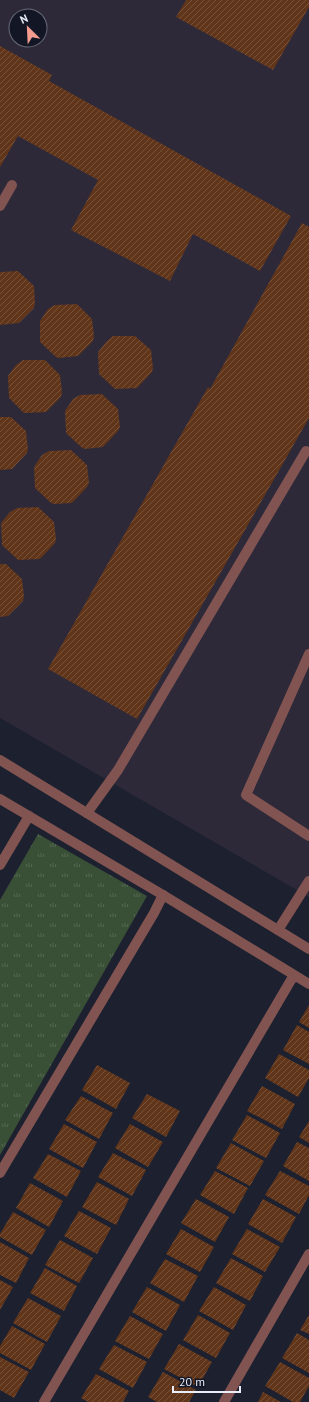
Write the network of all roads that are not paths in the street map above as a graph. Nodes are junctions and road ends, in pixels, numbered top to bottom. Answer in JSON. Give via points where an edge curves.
{"nodes":[{"id":1,"x":12,"y":185,"type":"dead end"},
{"id":2,"x":0,"y":206,"type":"edge"},
{"id":3,"x":306,"y":450,"type":"dead end"},
{"id":4,"x":309,"y":654,"type":"edge"},
{"id":5,"x":0,"y":760,"type":"edge"},
{"id":6,"x":0,"y":799,"type":"edge"},
{"id":7,"x":87,"y":813,"type":"junction"},
{"id":8,"x":29,"y":816,"type":"junction"},
{"id":9,"x":309,"y":836,"type":"edge"},
{"id":10,"x":0,"y":865,"type":"edge"},
{"id":11,"x":309,"y":881,"type":"edge"},
{"id":12,"x":163,"y":895,"type":"junction"},
{"id":13,"x":278,"y":930,"type":"junction"},
{"id":14,"x":309,"y":949,"type":"edge"},
{"id":15,"x":295,"y":976,"type":"junction"},
{"id":16,"x":309,"y":984,"type":"edge"},
{"id":17,"x":0,"y":1173,"type":"edge"},
{"id":18,"x":309,"y":1254,"type":"edge"},
{"id":19,"x":44,"y":1402,"type":"edge"},
{"id":20,"x":224,"y":1402,"type":"edge"}],
"edges":[{"from":1,"to":2,"type":"street"},
{"from":3,"to":7,"type":"street","via":[[118,770]]},
{"from":4,"to":9,"type":"street","via":[[246,795]]},
{"from":5,"to":7,"type":"street"},
{"from":6,"to":8,"type":"street"},
{"from":7,"to":13,"type":"street"},
{"from":8,"to":10,"type":"street"},
{"from":8,"to":12,"type":"street"},
{"from":11,"to":13,"type":"street"},
{"from":12,"to":15,"type":"street"},
{"from":12,"to":17,"type":"street"},
{"from":13,"to":14,"type":"street"},
{"from":15,"to":16,"type":"street"},
{"from":15,"to":19,"type":"street"},
{"from":18,"to":20,"type":"street"}]}
